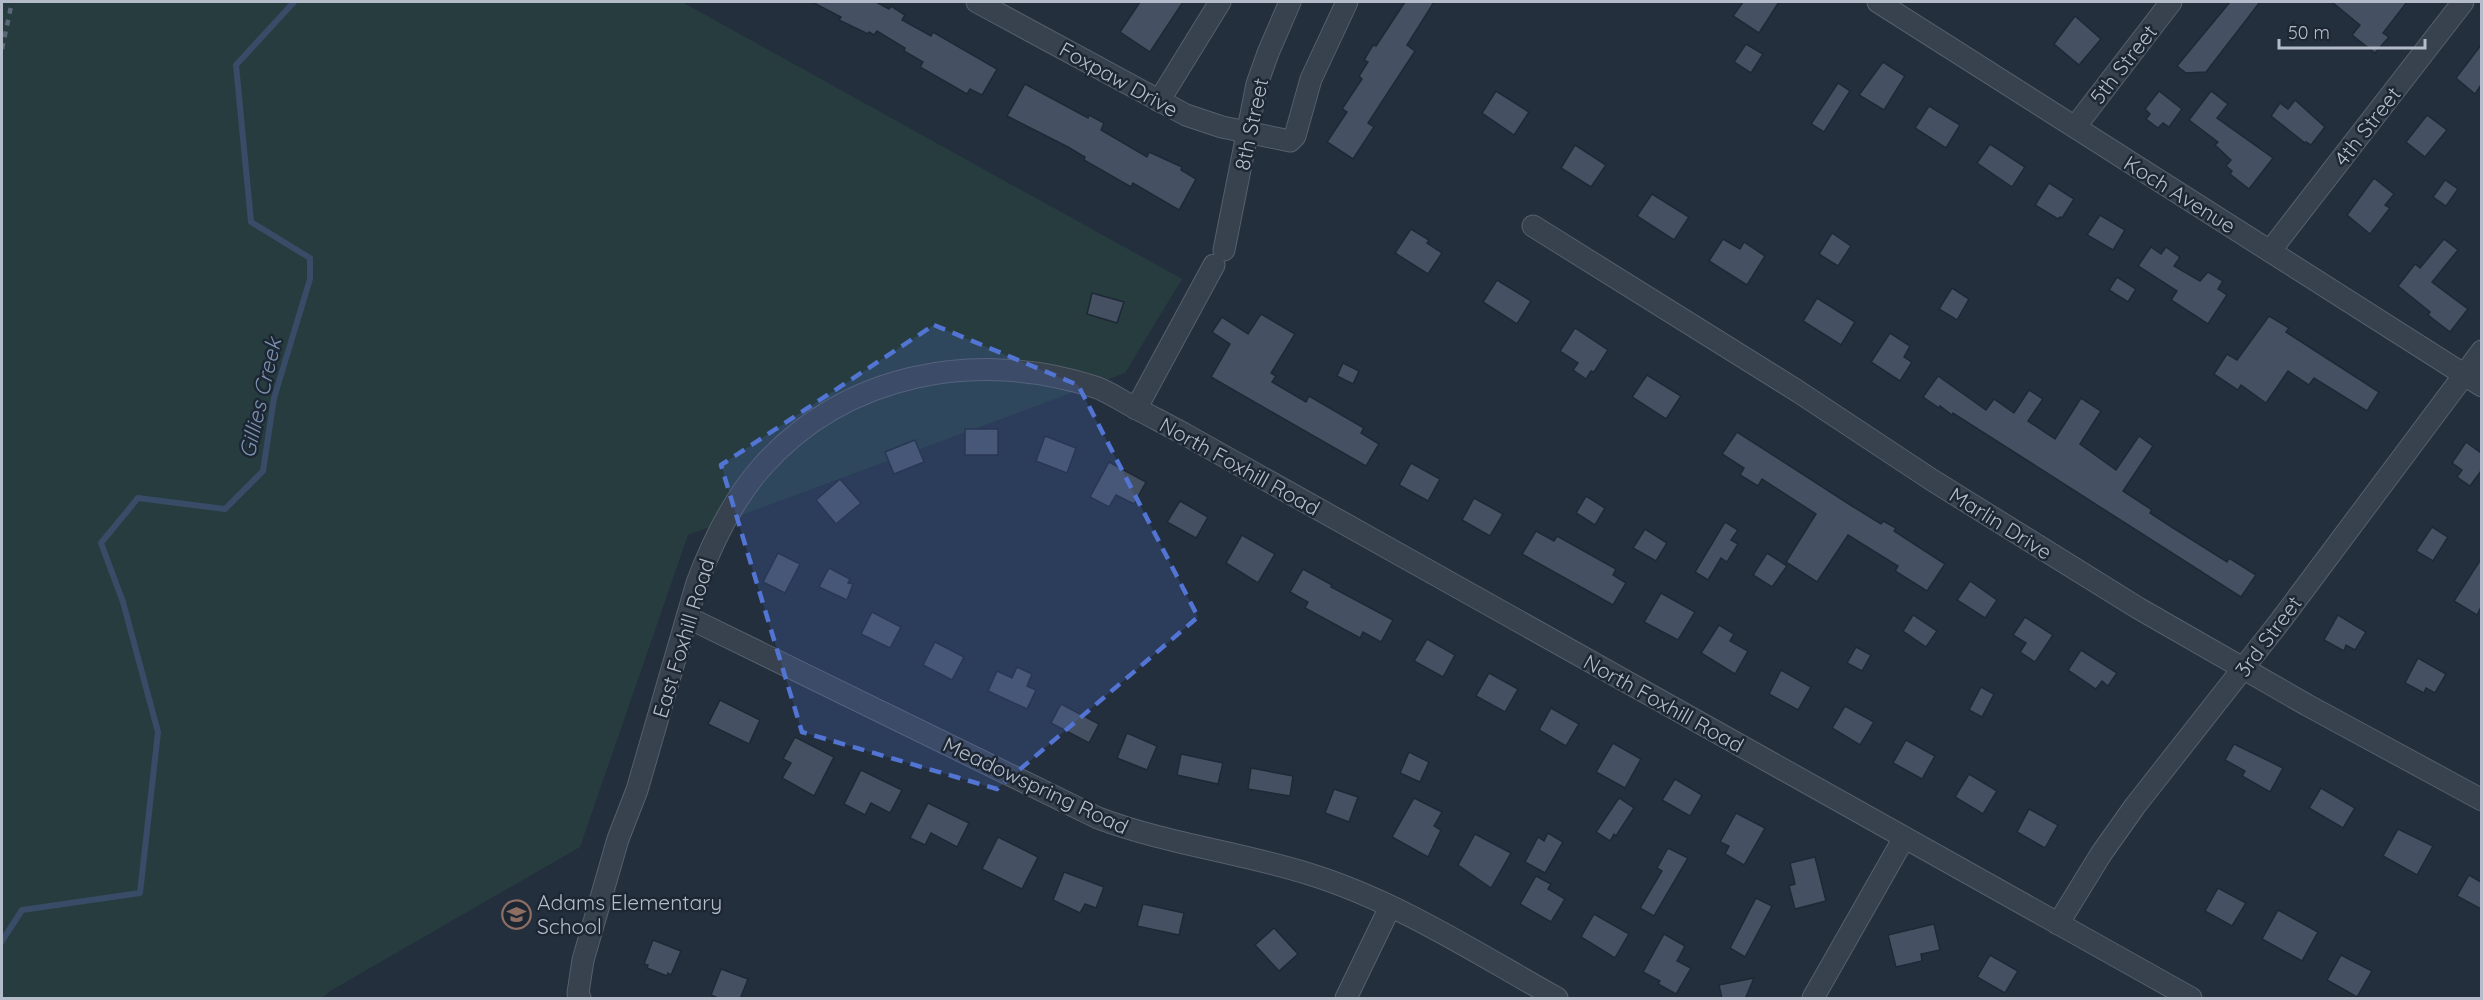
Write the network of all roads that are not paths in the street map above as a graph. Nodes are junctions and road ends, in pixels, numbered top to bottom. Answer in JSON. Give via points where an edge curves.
{"nodes":[{"id":1,"x":977,"y":2,"type":"edge"},
{"id":2,"x":1220,"y":2,"type":"edge"},
{"id":3,"x":1290,"y":2,"type":"edge"},
{"id":4,"x":1347,"y":2,"type":"edge"},
{"id":5,"x":1881,"y":2,"type":"edge"},
{"id":6,"x":2171,"y":2,"type":"edge"},
{"id":7,"x":2463,"y":2,"type":"edge"},
{"id":8,"x":1159,"y":101,"type":"junction"},
{"id":9,"x":2075,"y":127,"type":"junction"},
{"id":10,"x":1247,"y":132,"type":"junction"},
{"id":11,"x":1533,"y":226,"type":"dead end"},
{"id":12,"x":2270,"y":251,"type":"junction"},
{"id":13,"x":2481,"y":351,"type":"edge"},
{"id":14,"x":2464,"y":375,"type":"junction"},
{"id":15,"x":2481,"y":386,"type":"edge"},
{"id":16,"x":1136,"y":409,"type":"junction"},
{"id":17,"x":687,"y":617,"type":"junction"},
{"id":18,"x":2244,"y":668,"type":"junction"},
{"id":19,"x":2481,"y":800,"type":"edge"},
{"id":20,"x":1904,"y":838,"type":"junction"},
{"id":21,"x":1390,"y":907,"type":"junction"},
{"id":22,"x":2058,"y":924,"type":"junction"},
{"id":23,"x":580,"y":999,"type":"edge"},
{"id":24,"x":1346,"y":999,"type":"edge"},
{"id":25,"x":1557,"y":999,"type":"edge"},
{"id":26,"x":1814,"y":999,"type":"edge"},
{"id":27,"x":2191,"y":999,"type":"edge"}],
"edges":[{"from":1,"to":8,"type":"street","name":"Foxpaw Drive"},
{"from":2,"to":8,"type":"street"},
{"from":3,"to":10,"type":"street","name":"8th Street","via":[[1261,74]]},
{"from":4,"to":10,"type":"street","name":"Foxpaw Drive","via":[[1311,79],[1294,136],[1290,141]]},
{"from":5,"to":9,"type":"street","name":"Koch Avenue"},
{"from":6,"to":9,"type":"street","name":"5th Street"},
{"from":7,"to":12,"type":"street","name":"4th Street"},
{"from":8,"to":10,"type":"street","name":"Foxpaw Drive","via":[[1186,115]]},
{"from":9,"to":12,"type":"street","name":"Koch Avenue"},
{"from":10,"to":16,"type":"street","name":"8th Street","via":[[1219,258]]},
{"from":11,"to":18,"type":"street","name":"Marlin Drive","via":[[2138,608]]},
{"from":12,"to":14,"type":"street","name":"Koch Avenue"},
{"from":13,"to":14,"type":"street","name":"3rd Street"},
{"from":14,"to":15,"type":"street","name":"Koch Avenue"},
{"from":14,"to":18,"type":"street","name":"3rd Street"},
{"from":16,"to":17,"type":"street","name":"East Foxhill Road","via":[[1098,388],[1061,378],[969,369],[927,374],[852,399],[811,424],[761,469],[728,516],[707,556]]},
{"from":16,"to":20,"type":"street","name":"North Foxhill Road"},
{"from":17,"to":21,"type":"street","name":"Meadowspring Road","via":[[1098,818],[1156,838],[1311,874]]},
{"from":17,"to":23,"type":"street","name":"East Foxhill Road","via":[[581,970]]},
{"from":18,"to":19,"type":"street","name":"Marlin Drive"},
{"from":18,"to":22,"type":"street","name":"3rd Street","via":[[2135,806]]},
{"from":20,"to":22,"type":"street","name":"North Foxhill Road"},
{"from":20,"to":26,"type":"street"},
{"from":21,"to":24,"type":"street"},
{"from":21,"to":25,"type":"street","name":"Meadowspring Road"},
{"from":22,"to":27,"type":"street","name":"North Foxhill Road"}]}
